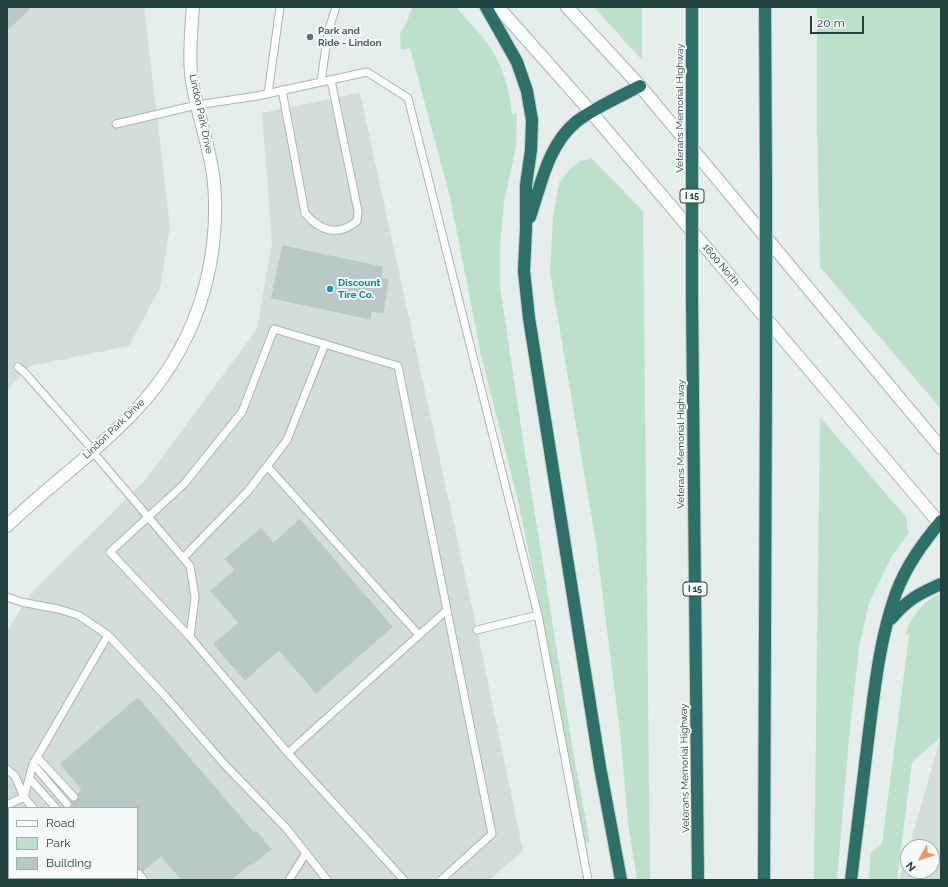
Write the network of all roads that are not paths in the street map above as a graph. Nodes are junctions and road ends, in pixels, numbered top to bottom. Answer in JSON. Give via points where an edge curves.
{"nodes":[{"id":1,"x":193,"y":7,"type":"edge"},
{"id":2,"x":280,"y":7,"type":"edge"},
{"id":3,"x":336,"y":7,"type":"edge"},
{"id":4,"x":486,"y":7,"type":"edge"},
{"id":5,"x":498,"y":7,"type":"edge"},
{"id":6,"x":567,"y":7,"type":"edge"},
{"id":7,"x":692,"y":7,"type":"edge"},
{"id":8,"x":765,"y":7,"type":"edge"},
{"id":9,"x":331,"y":80,"type":"junction"},
{"id":10,"x":322,"y":82,"type":"junction"},
{"id":11,"x":640,"y":86,"type":"junction"},
{"id":12,"x":282,"y":90,"type":"junction"},
{"id":13,"x":268,"y":94,"type":"junction"},
{"id":14,"x":197,"y":105,"type":"junction"},
{"id":15,"x":591,"y":112,"type":"junction"},
{"id":16,"x":116,"y":124,"type":"dead end"},
{"id":17,"x":526,"y":228,"type":"junction"},
{"id":18,"x":325,"y":344,"type":"junction"},
{"id":19,"x":18,"y":367,"type":"dead end"},
{"id":20,"x":941,"y":448,"type":"edge"},
{"id":21,"x":93,"y":451,"type":"junction"},
{"id":22,"x":267,"y":466,"type":"junction"},
{"id":23,"x":148,"y":517,"type":"junction"},
{"id":24,"x":940,"y":523,"type":"edge"},
{"id":25,"x":7,"y":526,"type":"edge"},
{"id":26,"x":183,"y":558,"type":"junction"},
{"id":27,"x":941,"y":584,"type":"edge"},
{"id":28,"x":7,"y":597,"type":"edge"},
{"id":29,"x":447,"y":610,"type":"junction"},
{"id":30,"x":538,"y":615,"type":"junction"},
{"id":31,"x":886,"y":625,"type":"junction"},
{"id":32,"x":477,"y":630,"type":"dead end"},
{"id":33,"x":108,"y":635,"type":"junction"},
{"id":34,"x":419,"y":636,"type":"junction"},
{"id":35,"x":190,"y":637,"type":"junction"},
{"id":36,"x":288,"y":752,"type":"junction"},
{"id":37,"x":37,"y":757,"type":"junction"},
{"id":38,"x":33,"y":764,"type":"junction"},
{"id":39,"x":7,"y":769,"type":"edge"},
{"id":40,"x":29,"y":778,"type":"junction"},
{"id":41,"x":24,"y":797,"type":"junction"},
{"id":42,"x":74,"y":797,"type":"dead end"},
{"id":43,"x":67,"y":804,"type":"dead end"},
{"id":44,"x":7,"y":805,"type":"edge"},
{"id":45,"x":32,"y":807,"type":"edge"},
{"id":46,"x":55,"y":807,"type":"edge"},
{"id":47,"x":306,"y":853,"type":"junction"},
{"id":48,"x":290,"y":880,"type":"edge"},
{"id":49,"x":327,"y":880,"type":"edge"},
{"id":50,"x":404,"y":880,"type":"edge"},
{"id":51,"x":441,"y":880,"type":"edge"},
{"id":52,"x":588,"y":880,"type":"edge"},
{"id":53,"x":621,"y":880,"type":"edge"},
{"id":54,"x":698,"y":880,"type":"edge"},
{"id":55,"x":764,"y":880,"type":"edge"},
{"id":56,"x":851,"y":880,"type":"edge"}],
"edges":[{"from":1,"to":14,"type":"main road","name":"Lindon Park Drive","via":[[191,74]]},
{"from":2,"to":13,"type":"lane"},
{"from":3,"to":10,"type":"lane","via":[[328,32]]},
{"from":4,"to":17,"type":"highway","via":[[517,62],[527,91],[532,120],[526,185]]},
{"from":5,"to":15,"type":"main road","name":"1600 North"},
{"from":6,"to":11,"type":"main road"},
{"from":7,"to":54,"type":"highway","name":"Veterans Memorial Highway","number":"I 15","bridge":true},
{"from":8,"to":55,"type":"highway","bridge":true},
{"from":9,"to":10,"type":"lane"},
{"from":9,"to":12,"type":"lane","via":[[358,211],[357,221],[346,229],[333,230],[316,225],[305,213]]},
{"from":9,"to":30,"type":"lane","via":[[367,72],[408,98]]},
{"from":10,"to":12,"type":"lane"},
{"from":11,"to":15,"type":"highway"},
{"from":11,"to":20,"type":"main road"},
{"from":12,"to":13,"type":"lane"},
{"from":13,"to":14,"type":"lane"},
{"from":14,"to":16,"type":"lane"},
{"from":14,"to":21,"type":"main road","name":"Lindon Park Drive","via":[[210,156],[216,210],[214,243],[202,298],[192,327],[177,357],[157,386]]},
{"from":15,"to":17,"type":"highway","via":[[576,122],[560,140],[548,164]]},
{"from":15,"to":24,"type":"main road","name":"1600 North"},
{"from":17,"to":53,"type":"highway","via":[[524,271],[528,318]]},
{"from":18,"to":22,"type":"lane","via":[[287,440]]},
{"from":18,"to":23,"type":"lane","via":[[274,329],[242,412],[184,484]]},
{"from":18,"to":29,"type":"lane","via":[[398,366]]},
{"from":19,"to":21,"type":"lane"},
{"from":21,"to":23,"type":"lane"},
{"from":21,"to":25,"type":"main road","name":"Lindon Park Drive"},
{"from":22,"to":26,"type":"lane","via":[[248,491]]},
{"from":22,"to":34,"type":"lane"},
{"from":23,"to":26,"type":"lane"},
{"from":23,"to":35,"type":"lane","via":[[110,552]]},
{"from":24,"to":31,"type":"highway","via":[[922,544],[908,567]]},
{"from":26,"to":35,"type":"lane","via":[[190,566],[195,597]]},
{"from":27,"to":31,"type":"highway","via":[[915,596],[902,606]]},
{"from":28,"to":33,"type":"lane","via":[[78,615]]},
{"from":29,"to":34,"type":"lane"},
{"from":29,"to":51,"type":"lane","via":[[492,834]]},
{"from":30,"to":32,"type":"lane"},
{"from":30,"to":52,"type":"lane"},
{"from":31,"to":56,"type":"highway","via":[[879,659]]},
{"from":33,"to":37,"type":"lane"},
{"from":33,"to":47,"type":"lane","via":[[225,765],[286,828]]},
{"from":34,"to":36,"type":"lane"},
{"from":35,"to":36,"type":"lane"},
{"from":36,"to":50,"type":"lane"},
{"from":37,"to":38,"type":"lane"},
{"from":37,"to":42,"type":"lane"},
{"from":38,"to":40,"type":"lane"},
{"from":38,"to":43,"type":"lane"},
{"from":39,"to":41,"type":"lane","via":[[15,776]]},
{"from":40,"to":41,"type":"lane"},
{"from":40,"to":46,"type":"lane"},
{"from":41,"to":44,"type":"lane"},
{"from":41,"to":45,"type":"lane"},
{"from":47,"to":48,"type":"lane"},
{"from":47,"to":49,"type":"lane"}]}
